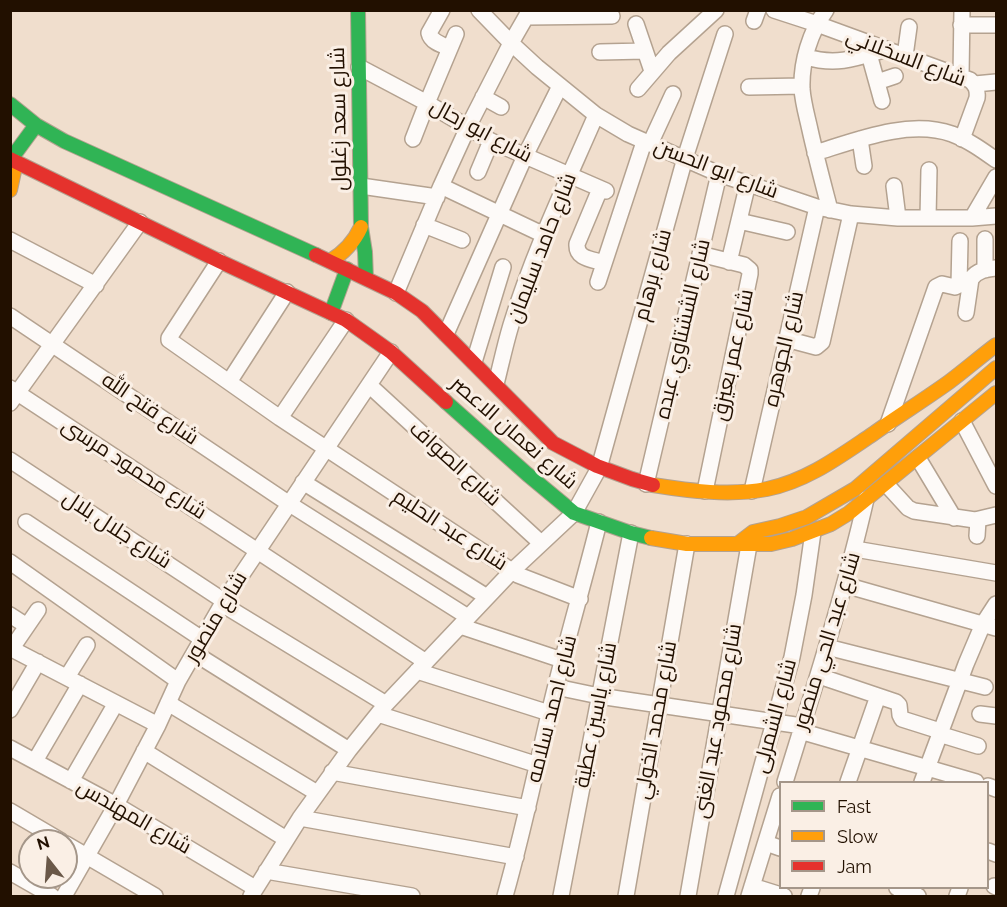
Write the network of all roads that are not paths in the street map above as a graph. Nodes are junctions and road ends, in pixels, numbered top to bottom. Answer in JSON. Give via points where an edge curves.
{"nodes":[{"id":1,"x":358,"y":10,"type":"edge"},
{"id":2,"x":442,"y":10,"type":"edge"},
{"id":3,"x":716,"y":10,"type":"edge"},
{"id":4,"x":774,"y":10,"type":"edge"},
{"id":5,"x":826,"y":10,"type":"edge"},
{"id":6,"x":482,"y":12,"type":"edge"},
{"id":7,"x":528,"y":14,"type":"edge"},
{"id":8,"x":612,"y":16,"type":"dead end"},
{"id":9,"x":962,"y":18,"type":"edge"},
{"id":10,"x":636,"y":24,"type":"dead end"},
{"id":11,"x":817,"y":24,"type":"junction"},
{"id":12,"x":996,"y":25,"type":"edge"},
{"id":13,"x":909,"y":27,"type":"dead end"},
{"id":14,"x":725,"y":34,"type":"dead end"},
{"id":15,"x":511,"y":43,"type":"junction"},
{"id":16,"x":887,"y":49,"type":"junction"},
{"id":17,"x":645,"y":51,"type":"junction"},
{"id":18,"x":600,"y":52,"type":"dead end"},
{"id":19,"x":869,"y":54,"type":"junction"},
{"id":20,"x":905,"y":56,"type":"junction"},
{"id":21,"x":806,"y":57,"type":"junction"},
{"id":22,"x":359,"y":67,"type":"junction"},
{"id":23,"x":652,"y":71,"type":"junction"},
{"id":24,"x":961,"y":75,"type":"junction"},
{"id":25,"x":895,"y":76,"type":"dead end"},
{"id":26,"x":877,"y":82,"type":"junction"},
{"id":27,"x":996,"y":82,"type":"edge"},
{"id":28,"x":975,"y":84,"type":"junction"},
{"id":29,"x":560,"y":86,"type":"junction"},
{"id":30,"x":802,"y":86,"type":"junction"},
{"id":31,"x":749,"y":87,"type":"dead end"},
{"id":32,"x":638,"y":89,"type":"dead end"},
{"id":33,"x":673,"y":94,"type":"dead end"},
{"id":34,"x":483,"y":98,"type":"junction"},
{"id":35,"x":882,"y":101,"type":"dead end"},
{"id":36,"x":427,"y":103,"type":"junction"},
{"id":37,"x":10,"y":104,"type":"edge"},
{"id":38,"x":501,"y":107,"type":"dead end"},
{"id":39,"x":596,"y":115,"type":"junction"},
{"id":40,"x":36,"y":125,"type":"junction"},
{"id":41,"x":468,"y":127,"type":"junction"},
{"id":42,"x":413,"y":139,"type":"dead end"},
{"id":43,"x":962,"y":139,"type":"junction"},
{"id":44,"x":860,"y":140,"type":"junction"},
{"id":45,"x":491,"y":141,"type":"junction"},
{"id":46,"x":647,"y":143,"type":"junction"},
{"id":47,"x":815,"y":153,"type":"junction"},
{"id":48,"x":525,"y":156,"type":"junction"},
{"id":49,"x":685,"y":158,"type":"junction"},
{"id":50,"x":13,"y":160,"type":"edge"},
{"id":51,"x":996,"y":160,"type":"edge"},
{"id":52,"x":864,"y":166,"type":"dead end"},
{"id":53,"x":929,"y":170,"type":"dead end"},
{"id":54,"x":478,"y":172,"type":"dead end"},
{"id":55,"x":719,"y":174,"type":"junction"},
{"id":56,"x":570,"y":176,"type":"junction"},
{"id":57,"x":996,"y":177,"type":"edge"},
{"id":58,"x":748,"y":183,"type":"junction"},
{"id":59,"x":361,"y":186,"type":"junction"},
{"id":60,"x":894,"y":186,"type":"dead end"},
{"id":61,"x":10,"y":190,"type":"edge"},
{"id":62,"x":439,"y":191,"type":"junction"},
{"id":63,"x":824,"y":208,"type":"junction"},
{"id":64,"x":500,"y":214,"type":"junction"},
{"id":65,"x":851,"y":214,"type":"junction"},
{"id":66,"x":996,"y":216,"type":"edge"},
{"id":67,"x":898,"y":218,"type":"junction"},
{"id":68,"x":927,"y":218,"type":"junction"},
{"id":69,"x":972,"y":218,"type":"junction"},
{"id":70,"x":739,"y":221,"type":"junction"},
{"id":71,"x":140,"y":222,"type":"junction"},
{"id":72,"x":424,"y":225,"type":"junction"},
{"id":73,"x":361,"y":227,"type":"junction"},
{"id":74,"x":787,"y":232,"type":"dead end"},
{"id":75,"x":544,"y":235,"type":"junction"},
{"id":76,"x":985,"y":239,"type":"dead end"},
{"id":77,"x":10,"y":240,"type":"edge"},
{"id":78,"x":462,"y":240,"type":"dead end"},
{"id":79,"x":960,"y":241,"type":"dead end"},
{"id":80,"x":700,"y":254,"type":"junction"},
{"id":81,"x":219,"y":261,"type":"junction"},
{"id":82,"x":330,"y":261,"type":"junction"},
{"id":83,"x":729,"y":262,"type":"junction"},
{"id":84,"x":604,"y":263,"type":"junction"},
{"id":85,"x":503,"y":267,"type":"dead end"},
{"id":86,"x":347,"y":269,"type":"junction"},
{"id":87,"x":991,"y":269,"type":"edge"},
{"id":88,"x":366,"y":278,"type":"junction"},
{"id":89,"x":598,"y":282,"type":"dead end"},
{"id":90,"x":96,"y":285,"type":"junction"},
{"id":91,"x":287,"y":292,"type":"junction"},
{"id":92,"x":396,"y":293,"type":"junction"},
{"id":93,"x":331,"y":313,"type":"junction"},
{"id":94,"x":966,"y":313,"type":"dead end"},
{"id":95,"x":10,"y":316,"type":"edge"},
{"id":96,"x":346,"y":320,"type":"junction"},
{"id":97,"x":446,"y":334,"type":"junction"},
{"id":98,"x":786,"y":339,"type":"junction"},
{"id":99,"x":54,"y":344,"type":"junction"},
{"id":100,"x":996,"y":345,"type":"edge"},
{"id":101,"x":391,"y":352,"type":"junction"},
{"id":102,"x":474,"y":362,"type":"junction"},
{"id":103,"x":996,"y":368,"type":"edge"},
{"id":104,"x":229,"y":382,"type":"junction"},
{"id":105,"x":496,"y":384,"type":"junction"},
{"id":106,"x":369,"y":385,"type":"junction"},
{"id":107,"x":996,"y":393,"type":"edge"},
{"id":108,"x":13,"y":395,"type":"edge"},
{"id":109,"x":280,"y":418,"type":"junction"},
{"id":110,"x":962,"y":421,"type":"junction"},
{"id":111,"x":888,"y":424,"type":"junction"},
{"id":112,"x":326,"y":449,"type":"junction"},
{"id":113,"x":918,"y":458,"type":"junction"},
{"id":114,"x":10,"y":460,"type":"edge"},
{"id":115,"x":599,"y":468,"type":"junction"},
{"id":116,"x":992,"y":469,"type":"edge"},
{"id":117,"x":303,"y":482,"type":"junction"},
{"id":118,"x":646,"y":484,"type":"junction"},
{"id":119,"x":886,"y":484,"type":"junction"},
{"id":120,"x":996,"y":486,"type":"edge"},
{"id":121,"x":705,"y":491,"type":"junction"},
{"id":122,"x":752,"y":491,"type":"junction"},
{"id":123,"x":861,"y":494,"type":"junction"},
{"id":124,"x":288,"y":503,"type":"junction"},
{"id":125,"x":574,"y":513,"type":"junction"},
{"id":126,"x":996,"y":515,"type":"edge"},
{"id":127,"x":954,"y":518,"type":"junction"},
{"id":128,"x":978,"y":520,"type":"junction"},
{"id":129,"x":26,"y":522,"type":"dead end"},
{"id":130,"x":599,"y":522,"type":"junction"},
{"id":131,"x":813,"y":532,"type":"junction"},
{"id":132,"x":631,"y":533,"type":"junction"},
{"id":133,"x":977,"y":537,"type":"dead end"},
{"id":134,"x":541,"y":543,"type":"junction"},
{"id":135,"x":687,"y":544,"type":"junction"},
{"id":136,"x":743,"y":545,"type":"junction"},
{"id":137,"x":855,"y":549,"type":"junction"},
{"id":138,"x":257,"y":550,"type":"junction"},
{"id":139,"x":10,"y":562,"type":"edge"},
{"id":140,"x":512,"y":571,"type":"junction"},
{"id":141,"x":996,"y":573,"type":"edge"},
{"id":142,"x":845,"y":585,"type":"junction"},
{"id":143,"x":487,"y":597,"type":"junction"},
{"id":144,"x":580,"y":599,"type":"junction"},
{"id":145,"x":223,"y":602,"type":"junction"},
{"id":146,"x":996,"y":604,"type":"edge"},
{"id":147,"x":38,"y":610,"type":"dead end"},
{"id":148,"x":10,"y":615,"type":"edge"},
{"id":149,"x":464,"y":621,"type":"junction"},
{"id":150,"x":27,"y":626,"type":"junction"},
{"id":151,"x":990,"y":626,"type":"edge"},
{"id":152,"x":202,"y":639,"type":"junction"},
{"id":153,"x":87,"y":645,"type":"dead end"},
{"id":154,"x":827,"y":646,"type":"junction"},
{"id":155,"x":11,"y":648,"type":"edge"},
{"id":156,"x":194,"y":653,"type":"junction"},
{"id":157,"x":562,"y":660,"type":"junction"},
{"id":158,"x":38,"y":662,"type":"junction"},
{"id":159,"x":422,"y":666,"type":"junction"},
{"id":160,"x":819,"y":676,"type":"junction"},
{"id":161,"x":959,"y":680,"type":"junction"},
{"id":162,"x":74,"y":681,"type":"junction"},
{"id":163,"x":178,"y":681,"type":"junction"},
{"id":164,"x":556,"y":687,"type":"junction"},
{"id":165,"x":985,"y":687,"type":"dead end"},
{"id":166,"x":599,"y":696,"type":"junction"},
{"id":167,"x":878,"y":696,"type":"junction"},
{"id":168,"x":116,"y":703,"type":"junction"},
{"id":169,"x":168,"y":703,"type":"junction"},
{"id":170,"x":659,"y":705,"type":"junction"},
{"id":171,"x":382,"y":709,"type":"junction"},
{"id":172,"x":10,"y":710,"type":"edge"},
{"id":173,"x":549,"y":713,"type":"junction"},
{"id":174,"x":719,"y":714,"type":"junction"},
{"id":175,"x":980,"y":714,"type":"dead end"},
{"id":176,"x":996,"y":716,"type":"edge"},
{"id":177,"x":774,"y":721,"type":"junction"},
{"id":178,"x":158,"y":725,"type":"junction"},
{"id":179,"x":801,"y":729,"type":"junction"},
{"id":180,"x":940,"y":733,"type":"junction"},
{"id":181,"x":978,"y":746,"type":"dead end"},
{"id":182,"x":10,"y":748,"type":"edge"},
{"id":183,"x":860,"y":748,"type":"junction"},
{"id":184,"x":349,"y":750,"type":"junction"},
{"id":185,"x":144,"y":751,"type":"junction"},
{"id":186,"x":35,"y":761,"type":"junction"},
{"id":187,"x":538,"y":765,"type":"junction"},
{"id":188,"x":332,"y":772,"type":"junction"},
{"id":189,"x":924,"y":775,"type":"edge"},
{"id":190,"x":71,"y":781,"type":"junction"},
{"id":191,"x":789,"y":781,"type":"edge"},
{"id":192,"x":849,"y":781,"type":"edge"},
{"id":193,"x":953,"y":781,"type":"edge"},
{"id":194,"x":317,"y":794,"type":"junction"},
{"id":195,"x":779,"y":803,"type":"edge"},
{"id":196,"x":116,"y":805,"type":"junction"},
{"id":197,"x":528,"y":808,"type":"junction"},
{"id":198,"x":10,"y":811,"type":"edge"},
{"id":199,"x":300,"y":818,"type":"junction"},
{"id":200,"x":41,"y":829,"type":"edge"},
{"id":201,"x":286,"y":839,"type":"junction"},
{"id":202,"x":773,"y":845,"type":"edge"},
{"id":203,"x":78,"y":851,"type":"edge"},
{"id":204,"x":87,"y":856,"type":"junction"},
{"id":205,"x":516,"y":857,"type":"junction"},
{"id":206,"x":266,"y":871,"type":"junction"},
{"id":207,"x":10,"y":872,"type":"edge"},
{"id":208,"x":899,"y":889,"type":"edge"},
{"id":209,"x":751,"y":891,"type":"edge"},
{"id":210,"x":253,"y":892,"type":"edge"},
{"id":211,"x":52,"y":897,"type":"edge"},
{"id":212,"x":64,"y":897,"type":"edge"},
{"id":213,"x":155,"y":897,"type":"edge"},
{"id":214,"x":412,"y":897,"type":"edge"},
{"id":215,"x":505,"y":897,"type":"edge"},
{"id":216,"x":561,"y":897,"type":"edge"},
{"id":217,"x":626,"y":897,"type":"edge"},
{"id":218,"x":688,"y":897,"type":"edge"},
{"id":219,"x":726,"y":897,"type":"edge"},
{"id":220,"x":784,"y":897,"type":"edge"},
{"id":221,"x":918,"y":897,"type":"edge"}],
"edges":[{"from":1,"to":22,"type":"main road","name":"شارع سعد زغلول"},
{"from":2,"to":36,"type":"street","via":[[430,38],[453,41]]},
{"from":3,"to":23,"type":"street"},
{"from":4,"to":11,"type":"street","name":"شارع السخلاني"},
{"from":5,"to":11,"type":"street"},
{"from":6,"to":15,"type":"street","name":"شارع ابو الحسن"},
{"from":7,"to":8,"type":"street"},
{"from":7,"to":15,"type":"street"},
{"from":9,"to":12,"type":"street"},
{"from":9,"to":24,"type":"street"},
{"from":10,"to":17,"type":"street"},
{"from":11,"to":16,"type":"street","name":"شارع السخلاني"},
{"from":11,"to":21,"type":"street"},
{"from":13,"to":20,"type":"street"},
{"from":14,"to":49,"type":"street","name":"شارع برهام"},
{"from":15,"to":29,"type":"street","name":"شارع ابو الحسن"},
{"from":15,"to":34,"type":"street"},
{"from":16,"to":19,"type":"street"},
{"from":16,"to":20,"type":"street","name":"شارع السخلاني"},
{"from":17,"to":18,"type":"street"},
{"from":17,"to":23,"type":"street"},
{"from":19,"to":21,"type":"street","via":[[832,62]]},
{"from":19,"to":26,"type":"street"},
{"from":20,"to":24,"type":"street","name":"شارع السخلاني","via":[[938,75]]},
{"from":21,"to":30,"type":"street"},
{"from":22,"to":36,"type":"street","name":"شارع ابو رحال"},
{"from":22,"to":59,"type":"main road","name":"شارع سعد زغلول"},
{"from":23,"to":32,"type":"street"},
{"from":24,"to":28,"type":"street","name":"شارع السخلاني"},
{"from":25,"to":26,"type":"street"},
{"from":26,"to":35,"type":"street"},
{"from":27,"to":28,"type":"street"},
{"from":28,"to":43,"type":"street","name":"شارع السخلاني","via":[[977,98]]},
{"from":29,"to":39,"type":"street","name":"شارع ابو الحسن"},
{"from":29,"to":48,"type":"street"},
{"from":30,"to":31,"type":"street"},
{"from":30,"to":47,"type":"street"},
{"from":33,"to":46,"type":"street"},
{"from":34,"to":38,"type":"street"},
{"from":34,"to":41,"type":"street"},
{"from":36,"to":41,"type":"street","name":"شارع ابو رحال"},
{"from":36,"to":42,"type":"street"},
{"from":37,"to":40,"type":"main road","name":"شارع نعمان الاعصر"},
{"from":39,"to":46,"type":"street","name":"شارع ابو الحسن"},
{"from":39,"to":56,"type":"street","name":"شارع حامد سليمان"},
{"from":40,"to":50,"type":"main road"},
{"from":40,"to":82,"type":"main road","name":"شارع نعمان الاعصر"},
{"from":41,"to":45,"type":"street","name":"شارع ابو رحال"},
{"from":41,"to":62,"type":"street"},
{"from":43,"to":44,"type":"street","via":[[931,129],[912,128]]},
{"from":43,"to":51,"type":"street"},
{"from":44,"to":47,"type":"street"},
{"from":44,"to":52,"type":"street"},
{"from":45,"to":48,"type":"street","name":"شارع ابو رحال"},
{"from":45,"to":54,"type":"street"},
{"from":46,"to":49,"type":"street","name":"شارع ابو الحسن"},
{"from":46,"to":84,"type":"street"},
{"from":47,"to":63,"type":"street"},
{"from":48,"to":56,"type":"street","name":"شارع ابو رحال"},
{"from":48,"to":64,"type":"street"},
{"from":49,"to":55,"type":"street","name":"شارع ابو الحسن"},
{"from":49,"to":115,"type":"street","name":"شارع برهام"},
{"from":50,"to":61,"type":"main road"},
{"from":50,"to":71,"type":"main road","name":"شارع نعمان الاعصر"},
{"from":53,"to":68,"type":"street"},
{"from":55,"to":58,"type":"street","name":"شارع ابو الحسن"},
{"from":55,"to":80,"type":"street","name":"شارع الششتاوي عبده"},
{"from":56,"to":75,"type":"street","name":"شارع حامد سليمان"},
{"from":56,"to":84,"type":"street","name":"شارع ابو رحال","via":[[603,190],[577,249],[582,256]]},
{"from":57,"to":69,"type":"street"},
{"from":58,"to":63,"type":"street","name":"شارع ابو الحسن"},
{"from":58,"to":70,"type":"street"},
{"from":59,"to":62,"type":"street"},
{"from":59,"to":73,"type":"main road","name":"شارع سعد زغلول"},
{"from":60,"to":67,"type":"street"},
{"from":62,"to":64,"type":"street"},
{"from":62,"to":72,"type":"street"},
{"from":63,"to":65,"type":"street","name":"شارع ابو الحسن"},
{"from":63,"to":98,"type":"street","name":"شارع الجوهره"},
{"from":64,"to":75,"type":"street"},
{"from":64,"to":97,"type":"street"},
{"from":65,"to":67,"type":"street","name":"شارع ابو الحسن"},
{"from":65,"to":98,"type":"street","via":[[822,342],[816,347]]},
{"from":66,"to":69,"type":"street","name":"شارع ابو الحسن"},
{"from":67,"to":68,"type":"street","name":"شارع ابو الحسن"},
{"from":68,"to":69,"type":"street","name":"شارع ابو الحسن"},
{"from":70,"to":74,"type":"street"},
{"from":70,"to":83,"type":"street"},
{"from":71,"to":81,"type":"main road","name":"شارع نعمان الاعصر"},
{"from":71,"to":90,"type":"street"},
{"from":72,"to":78,"type":"street"},
{"from":72,"to":92,"type":"street"},
{"from":73,"to":82,"type":"main road","via":[[346,251]]},
{"from":73,"to":88,"type":"main road","name":"شارع سعد زغلول"},
{"from":75,"to":105,"type":"street","name":"شارع حامد سليمان","via":[[511,326]]},
{"from":76,"to":87,"type":"street"},
{"from":77,"to":90,"type":"street"},
{"from":79,"to":111,"type":"street","via":[[958,286],[936,287]]},
{"from":80,"to":83,"type":"street","name":"شارع عمر بعيزق"},
{"from":80,"to":118,"type":"street","name":"شارع الششتاوي عبده"},
{"from":81,"to":91,"type":"main road","name":"شارع نعمان الاعصر"},
{"from":81,"to":104,"type":"street","name":"شارع عبد الحليم","via":[[169,339]]},
{"from":82,"to":86,"type":"main road","name":"شارع نعمان الاعصر"},
{"from":83,"to":121,"type":"street","name":"شارع عمر بعيزق","via":[[747,267],[750,274]]},
{"from":84,"to":89,"type":"street"},
{"from":85,"to":102,"type":"street"},
{"from":86,"to":88,"type":"main road","name":"شارع نعمان الاعصر"},
{"from":86,"to":93,"type":"main road"},
{"from":87,"to":94,"type":"street","via":[[977,272],[971,279]]},
{"from":88,"to":92,"type":"main road","name":"شارع نعمان الاعصر"},
{"from":90,"to":99,"type":"street"},
{"from":91,"to":93,"type":"main road","name":"شارع نعمان الاعصر"},
{"from":91,"to":104,"type":"street"},
{"from":92,"to":97,"type":"main road","name":"شارع نعمان الاعصر"},
{"from":93,"to":96,"type":"main road","name":"شارع نعمان الاعصر"},
{"from":95,"to":99,"type":"street","name":"شارع فتح الله"},
{"from":96,"to":101,"type":"main road","name":"شارع نعمان الاعصر"},
{"from":96,"to":109,"type":"street"},
{"from":97,"to":102,"type":"main road","name":"شارع نعمان الاعصر"},
{"from":98,"to":122,"type":"street","name":"شارع الجوهره"},
{"from":99,"to":108,"type":"street"},
{"from":99,"to":124,"type":"street","name":"شارع فتح الله"},
{"from":100,"to":111,"type":"main road","name":"شارع نعمان الاعصر"},
{"from":101,"to":106,"type":"street","name":"شارع منصور"},
{"from":101,"to":125,"type":"main road","name":"شارع نعمان الاعصر"},
{"from":102,"to":105,"type":"main road","name":"شارع نعمان الاعصر"},
{"from":103,"to":123,"type":"main road"},
{"from":104,"to":109,"type":"street","name":"شارع عبد الحليم"},
{"from":105,"to":115,"type":"main road","name":"شارع نعمان الاعصر","via":[[553,442]]},
{"from":106,"to":112,"type":"street","name":"شارع منصور"},
{"from":106,"to":134,"type":"street","name":"شارع الصواف"},
{"from":107,"to":110,"type":"main road","name":"شارع نعمان الاعصر"},
{"from":108,"to":138,"type":"street","name":"شارع محمود مرسى"},
{"from":109,"to":112,"type":"street","name":"شارع عبد الحليم"},
{"from":110,"to":113,"type":"main road","name":"شارع نعمان الاعصر"},
{"from":110,"to":116,"type":"street"},
{"from":111,"to":122,"type":"main road","name":"شارع نعمان الاعصر","via":[[802,478]]},
{"from":112,"to":117,"type":"street","name":"شارع منصور"},
{"from":112,"to":140,"type":"street","name":"شارع عبد الحليم"},
{"from":113,"to":119,"type":"main road","name":"شارع نعمان الاعصر"},
{"from":113,"to":127,"type":"street"},
{"from":114,"to":145,"type":"street","name":"شارع جلال بلال"},
{"from":115,"to":118,"type":"main road","name":"شارع نعمان الاعصر"},
{"from":115,"to":125,"type":"street","name":"شارع برهام"},
{"from":116,"to":120,"type":"street"},
{"from":117,"to":124,"type":"street","name":"شارع منصور"},
{"from":117,"to":143,"type":"street"},
{"from":118,"to":121,"type":"main road","name":"شارع نعمان الاعصر"},
{"from":119,"to":123,"type":"main road","name":"شارع نعمان الاعصر"},
{"from":119,"to":127,"type":"street","via":[[908,508]]},
{"from":121,"to":122,"type":"main road","name":"شارع نعمان الاعصر"},
{"from":123,"to":131,"type":"main road","name":"شارع نعمان الاعصر","via":[[849,513]]},
{"from":123,"to":136,"type":"main road","via":[[807,517],[753,532]]},
{"from":123,"to":137,"type":"street","name":"شارع عبد الحي منصور"},
{"from":124,"to":138,"type":"street","name":"شارع منصور"},
{"from":124,"to":149,"type":"street","name":"شارع فتح الله"},
{"from":125,"to":130,"type":"main road","name":"شارع نعمان الاعصر"},
{"from":125,"to":134,"type":"street","name":"شارع برهام"},
{"from":126,"to":128,"type":"street"},
{"from":127,"to":128,"type":"street"},
{"from":128,"to":133,"type":"street"},
{"from":129,"to":152,"type":"street"},
{"from":130,"to":132,"type":"main road","name":"شارع نعمان الاعصر"},
{"from":130,"to":144,"type":"street","name":"شارع احمد سلامه"},
{"from":131,"to":136,"type":"main road","name":"شارع نعمان الاعصر","via":[[771,544]]},
{"from":131,"to":177,"type":"street","name":"شارع الشمرلى","via":[[792,657]]},
{"from":132,"to":135,"type":"main road","name":"شارع نعمان الاعصر"},
{"from":132,"to":166,"type":"street","name":"شارع ياسين عطية"},
{"from":134,"to":140,"type":"street","name":"شارع برهام"},
{"from":135,"to":136,"type":"main road","name":"شارع نعمان الاعصر"},
{"from":135,"to":170,"type":"street","name":"شارع محمد الخولي"},
{"from":136,"to":174,"type":"street","name":"شارع محمود عبد الغنى"},
{"from":137,"to":141,"type":"street"},
{"from":137,"to":142,"type":"street","name":"شارع عبد الحي منصور"},
{"from":138,"to":145,"type":"street","name":"شارع منصور"},
{"from":138,"to":159,"type":"street","name":"شارع محمود مرسى"},
{"from":139,"to":163,"type":"street"},
{"from":140,"to":143,"type":"street","name":"شارع برهام"},
{"from":140,"to":144,"type":"street","name":"شارع عبد الحليم"},
{"from":142,"to":151,"type":"street"},
{"from":142,"to":154,"type":"street","name":"شارع عبد الحي منصور"},
{"from":143,"to":149,"type":"street","name":"شارع برهام"},
{"from":144,"to":157,"type":"street","name":"شارع احمد سلامه"},
{"from":145,"to":152,"type":"street","name":"شارع منصور"},
{"from":145,"to":171,"type":"street","name":"شارع جلال بلال"},
{"from":146,"to":151,"type":"street"},
{"from":147,"to":150,"type":"street"},
{"from":148,"to":150,"type":"street"},
{"from":149,"to":157,"type":"street","name":"شارع فتح الله"},
{"from":149,"to":159,"type":"street","name":"شارع برهام"},
{"from":150,"to":155,"type":"street"},
{"from":151,"to":161,"type":"street"},
{"from":152,"to":156,"type":"street","name":"شارع منصور"},
{"from":153,"to":162,"type":"street"},
{"from":154,"to":160,"type":"street","name":"شارع عبد الحي منصور"},
{"from":154,"to":161,"type":"street"},
{"from":155,"to":158,"type":"street"},
{"from":156,"to":163,"type":"street","name":"شارع منصور"},
{"from":156,"to":184,"type":"street"},
{"from":157,"to":164,"type":"street","name":"شارع احمد سلامه"},
{"from":158,"to":162,"type":"street"},
{"from":158,"to":172,"type":"street"},
{"from":159,"to":171,"type":"street","name":"شارع برهام"},
{"from":159,"to":173,"type":"street","name":"شارع محمود مرسى"},
{"from":160,"to":167,"type":"street"},
{"from":160,"to":179,"type":"street","name":"شارع عبد الحي منصور"},
{"from":161,"to":165,"type":"street"},
{"from":161,"to":180,"type":"street"},
{"from":162,"to":168,"type":"street"},
{"from":162,"to":186,"type":"street"},
{"from":163,"to":169,"type":"street","name":"شارع منصور"},
{"from":164,"to":166,"type":"street"},
{"from":164,"to":173,"type":"street","name":"شارع احمد سلامه"},
{"from":166,"to":170,"type":"street"},
{"from":166,"to":216,"type":"street","name":"شارع ياسين عطية"},
{"from":167,"to":180,"type":"street","via":[[898,703],[902,719]]},
{"from":167,"to":183,"type":"street"},
{"from":168,"to":178,"type":"street"},
{"from":168,"to":190,"type":"street"},
{"from":169,"to":178,"type":"street","name":"شارع منصور"},
{"from":169,"to":194,"type":"street"},
{"from":170,"to":174,"type":"street"},
{"from":170,"to":217,"type":"street","name":"شارع محمد الخولي"},
{"from":171,"to":184,"type":"street","name":"شارع برهام"},
{"from":171,"to":187,"type":"street","name":"شارع جلال بلال"},
{"from":173,"to":187,"type":"street","name":"شارع احمد سلامه"},
{"from":174,"to":177,"type":"street"},
{"from":174,"to":218,"type":"street","name":"شارع محمود عبد الغنى"},
{"from":175,"to":176,"type":"street"},
{"from":177,"to":179,"type":"street"},
{"from":177,"to":219,"type":"street","name":"شارع الشمرلى"},
{"from":178,"to":185,"type":"street","name":"شارع منصور"},
{"from":179,"to":183,"type":"street"},
{"from":179,"to":191,"type":"street","name":"شارع عبد الحي منصور"},
{"from":180,"to":181,"type":"street"},
{"from":180,"to":189,"type":"street"},
{"from":182,"to":186,"type":"street","name":"شارع المهندس"},
{"from":183,"to":189,"type":"street"},
{"from":183,"to":192,"type":"street"},
{"from":184,"to":188,"type":"street","name":"شارع برهام"},
{"from":185,"to":196,"type":"street","name":"شارع منصور"},
{"from":185,"to":201,"type":"street"},
{"from":186,"to":190,"type":"street","name":"شارع المهندس"},
{"from":187,"to":197,"type":"street","name":"شارع احمد سلامه"},
{"from":188,"to":194,"type":"street","name":"شارع برهام"},
{"from":188,"to":197,"type":"street"},
{"from":189,"to":193,"type":"street"},
{"from":190,"to":196,"type":"street","name":"شارع المهندس"},
{"from":194,"to":199,"type":"street","name":"شارع برهام"},
{"from":195,"to":202,"type":"street"},
{"from":196,"to":204,"type":"street","name":"شارع منصور"},
{"from":196,"to":210,"type":"street","name":"شارع المهندس"},
{"from":197,"to":205,"type":"street","name":"شارع احمد سلامه"},
{"from":198,"to":200,"type":"street"},
{"from":199,"to":201,"type":"street","name":"شارع برهام"},
{"from":199,"to":205,"type":"street"},
{"from":201,"to":206,"type":"street","name":"شارع برهام"},
{"from":202,"to":209,"type":"street"},
{"from":203,"to":204,"type":"street"},
{"from":204,"to":212,"type":"street","name":"شارع منصور"},
{"from":204,"to":213,"type":"street"},
{"from":205,"to":215,"type":"street","name":"شارع احمد سلامه"},
{"from":206,"to":210,"type":"street","name":"شارع برهام"},
{"from":206,"to":214,"type":"street"},
{"from":207,"to":211,"type":"street"},
{"from":208,"to":221,"type":"street"},
{"from":209,"to":220,"type":"street"}]}
